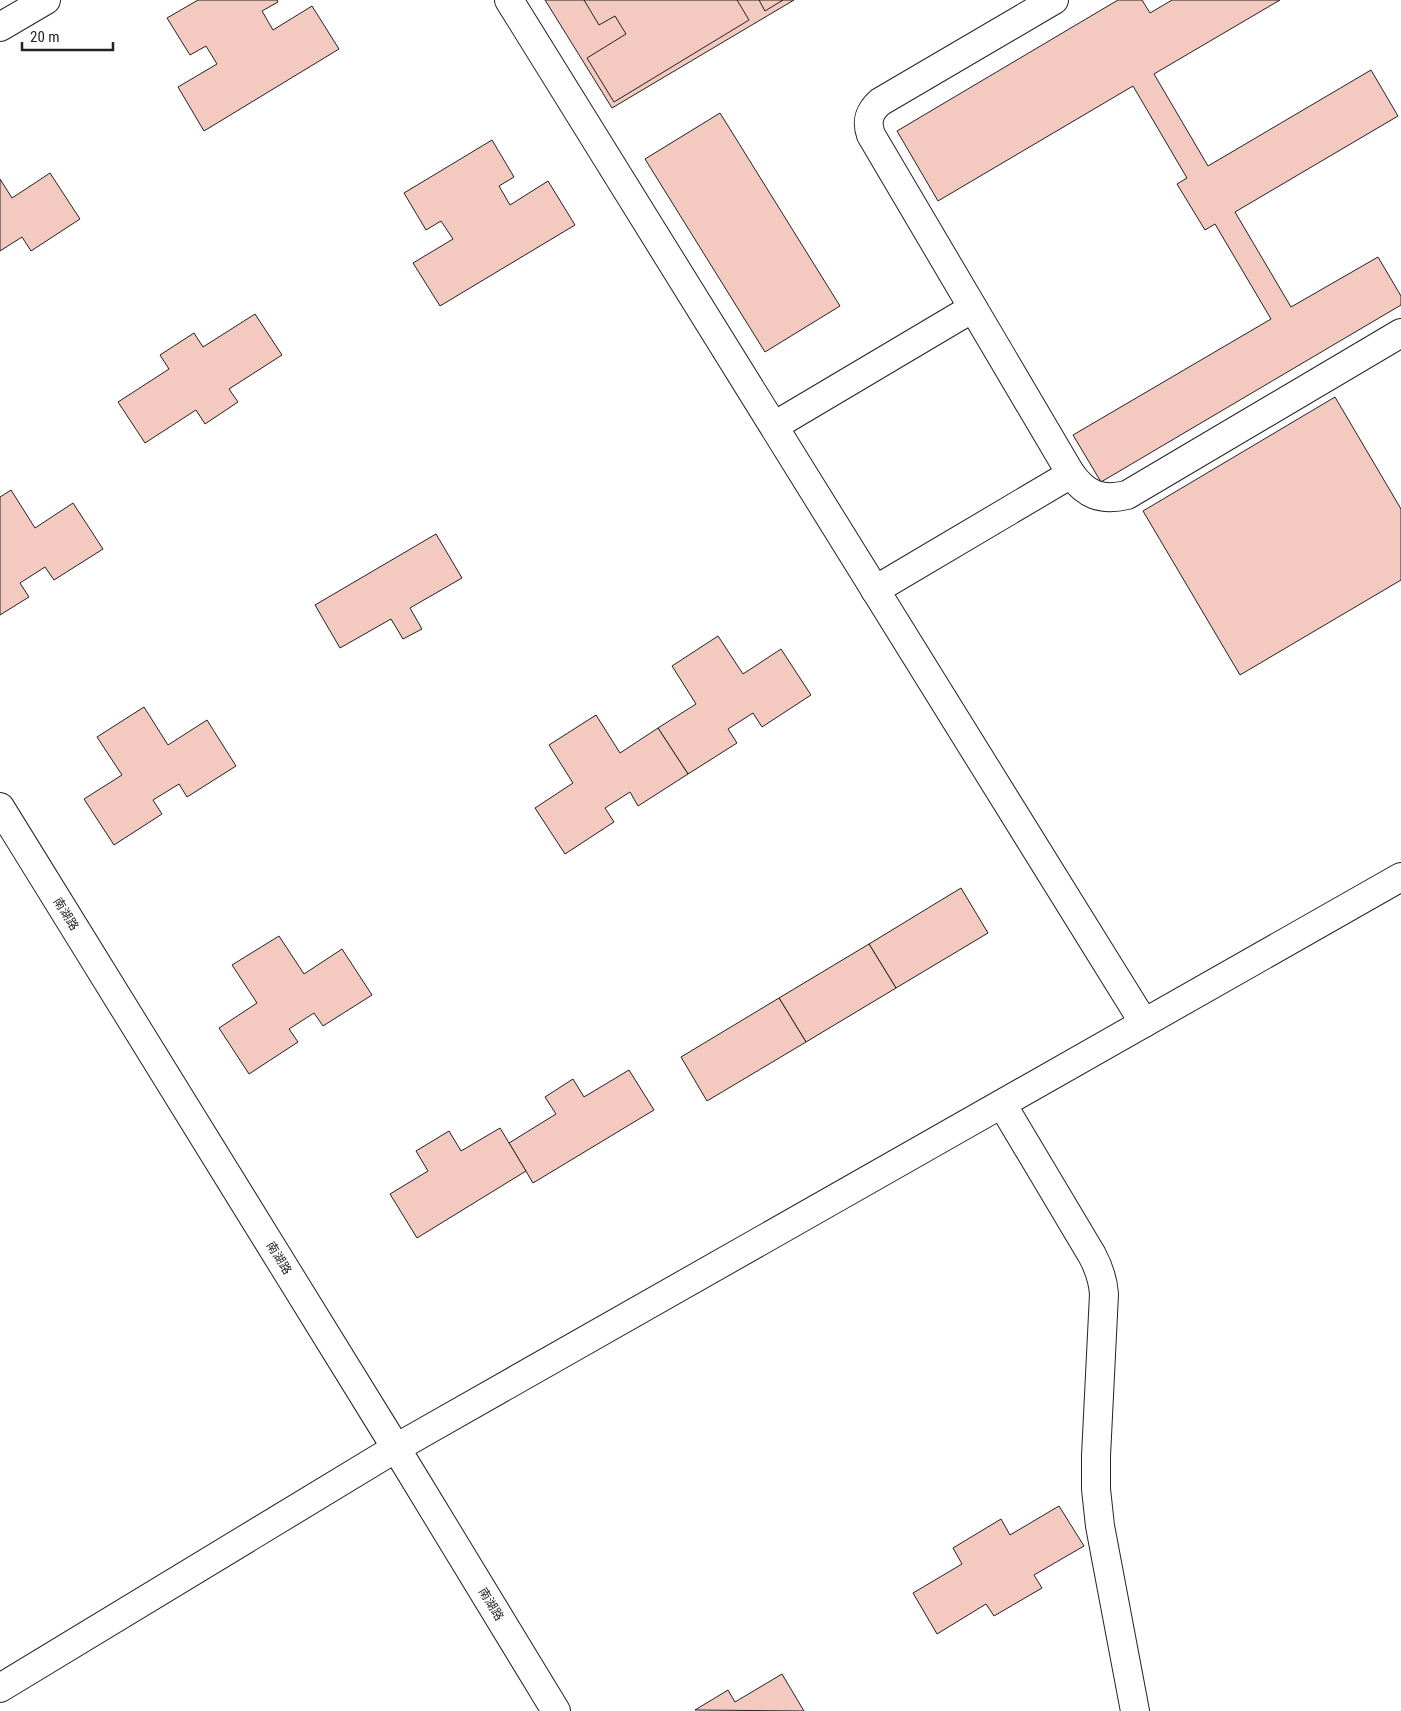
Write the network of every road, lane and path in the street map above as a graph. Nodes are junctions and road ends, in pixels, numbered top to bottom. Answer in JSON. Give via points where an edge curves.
{"nodes":[{"id":1,"x":46,"y":0,"type":"edge"},
{"id":2,"x":509,"y":0,"type":"edge"},
{"id":3,"x":1054,"y":0,"type":"edge"},
{"id":4,"x":0,"y":27,"type":"edge"},
{"id":5,"x":973,"y":308,"type":"junction"},
{"id":6,"x":1401,"y":333,"type":"edge"},
{"id":7,"x":774,"y":426,"type":"junction"},
{"id":8,"x":1070,"y":474,"type":"junction"},
{"id":9,"x":875,"y":590,"type":"junction"},
{"id":10,"x":0,"y":807,"type":"edge"},
{"id":11,"x":1401,"y":877,"type":"edge"},
{"id":12,"x":1144,"y":1023,"type":"junction"},
{"id":13,"x":1002,"y":1104,"type":"junction"},
{"id":14,"x":396,"y":1448,"type":"junction"},
{"id":15,"x":0,"y":1688,"type":"edge"},
{"id":16,"x":556,"y":1711,"type":"edge"},
{"id":17,"x":1135,"y":1711,"type":"edge"}],
"edges":[{"from":1,"to":4,"type":"street"},
{"from":2,"to":7,"type":"street"},
{"from":3,"to":5,"type":"street","via":[[880,102],[869,118],[871,135]]},
{"from":5,"to":7,"type":"street"},
{"from":5,"to":8,"type":"street"},
{"from":6,"to":8,"type":"street","via":[[1127,495],[1114,498],[1088,493]]},
{"from":7,"to":9,"type":"street"},
{"from":8,"to":9,"type":"street"},
{"from":9,"to":12,"type":"street"},
{"from":10,"to":14,"type":"street","name":"南湖路"},
{"from":11,"to":12,"type":"street"},
{"from":12,"to":13,"type":"street"},
{"from":13,"to":14,"type":"street"},
{"from":13,"to":17,"type":"street","via":[[1103,1281],[1096,1489]]},
{"from":14,"to":15,"type":"street"},
{"from":14,"to":16,"type":"street","name":"南湖路"}]}
